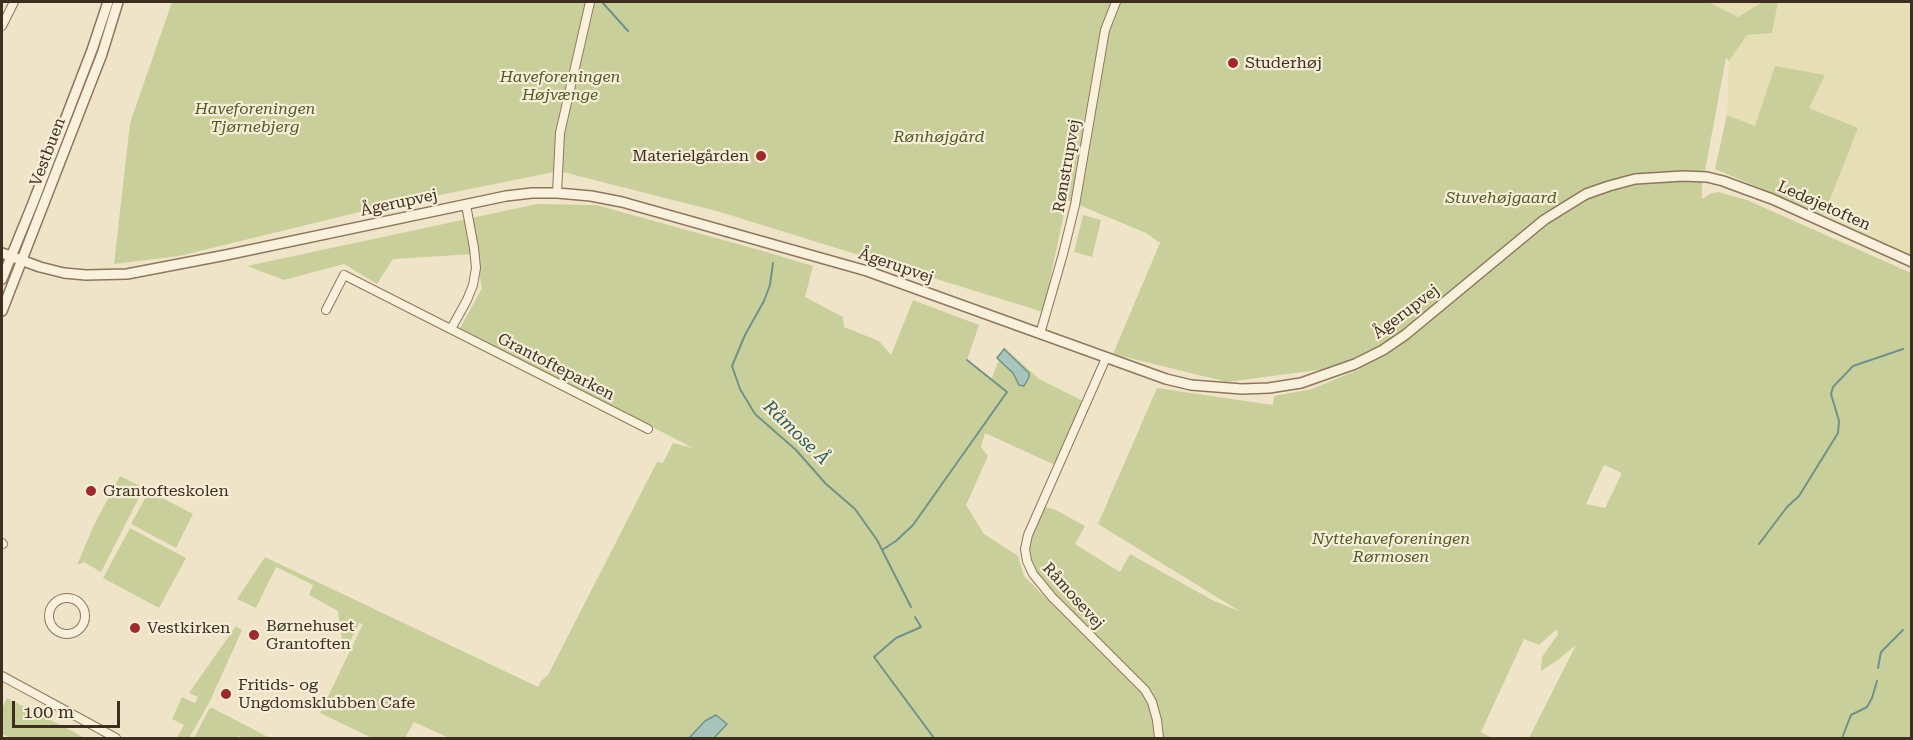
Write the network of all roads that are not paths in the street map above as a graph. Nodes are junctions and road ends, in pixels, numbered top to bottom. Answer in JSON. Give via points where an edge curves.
{"nodes":[{"id":1,"x":14,"y":2,"type":"edge"},
{"id":2,"x":108,"y":2,"type":"edge"},
{"id":3,"x":118,"y":2,"type":"edge"},
{"id":4,"x":590,"y":2,"type":"edge"},
{"id":5,"x":1116,"y":2,"type":"edge"},
{"id":6,"x":2,"y":26,"type":"edge"},
{"id":7,"x":1723,"y":181,"type":"joint"},
{"id":8,"x":557,"y":193,"type":"junction"},
{"id":9,"x":466,"y":205,"type":"junction"},
{"id":10,"x":6,"y":255,"type":"edge"},
{"id":11,"x":22,"y":261,"type":"junction"},
{"id":12,"x":1911,"y":262,"type":"edge"},
{"id":13,"x":2,"y":279,"type":"edge"},
{"id":14,"x":326,"y":310,"type":"dead end"},
{"id":15,"x":2,"y":311,"type":"edge"},
{"id":16,"x":451,"y":329,"type":"junction"},
{"id":17,"x":1040,"y":334,"type":"junction"},
{"id":18,"x":1106,"y":358,"type":"junction"},
{"id":19,"x":648,"y":429,"type":"dead end"},
{"id":20,"x":50,"y":621,"type":"junction"},
{"id":21,"x":40,"y":622,"type":"dead end"},
{"id":22,"x":2,"y":676,"type":"edge"},
{"id":23,"x":116,"y":738,"type":"edge"},
{"id":24,"x":1159,"y":738,"type":"edge"}],
"edges":[{"from":1,"to":6,"type":"street"},
{"from":2,"to":10,"type":"street","name":"Vestbuen","via":[[33,203]]},
{"from":3,"to":11,"type":"street","name":"Vestbuen","via":[[102,54]]},
{"from":4,"to":8,"type":"street","via":[[560,133]]},
{"from":5,"to":17,"type":"street","name":"Rønstrupvej","via":[[1105,30],[1063,255]]},
{"from":7,"to":12,"type":"street","name":"Ledøjetoften","via":[[1772,198]]},
{"from":7,"to":18,"type":"street","name":"Ågerupvej","via":[[1660,176],[1586,194],[1544,220],[1383,350],[1301,382],[1242,389],[1191,385]]},
{"from":8,"to":9,"type":"street","name":"Ågerupvej","via":[[506,196]]},
{"from":8,"to":17,"type":"street","name":"Ågerupvej","via":[[622,202],[867,272]]},
{"from":9,"to":11,"type":"street","name":"Ågerupvej","via":[[127,274],[74,274]]},
{"from":9,"to":16,"type":"street","via":[[476,268],[467,300]]},
{"from":10,"to":11,"type":"street","name":"Ågerupvej"},
{"from":10,"to":13,"type":"street","name":"Vestbuen"},
{"from":11,"to":15,"type":"street","name":"Vestbuen"},
{"from":14,"to":16,"type":"street","name":"Grantofteparken","via":[[344,275]]},
{"from":16,"to":19,"type":"street","name":"Grantofteparken"},
{"from":17,"to":18,"type":"street","name":"Ågerupvej"},
{"from":18,"to":24,"type":"street","name":"Råmosevej","via":[[1025,549],[1033,574],[1052,597],[1145,690],[1152,702]]},
{"from":20,"to":20,"type":"street","via":[[62,633],[75,633],[84,624],[86,611],[78,601],[66,597],[51,608]]},
{"from":20,"to":21,"type":"street"},
{"from":22,"to":23,"type":"street"}]}
